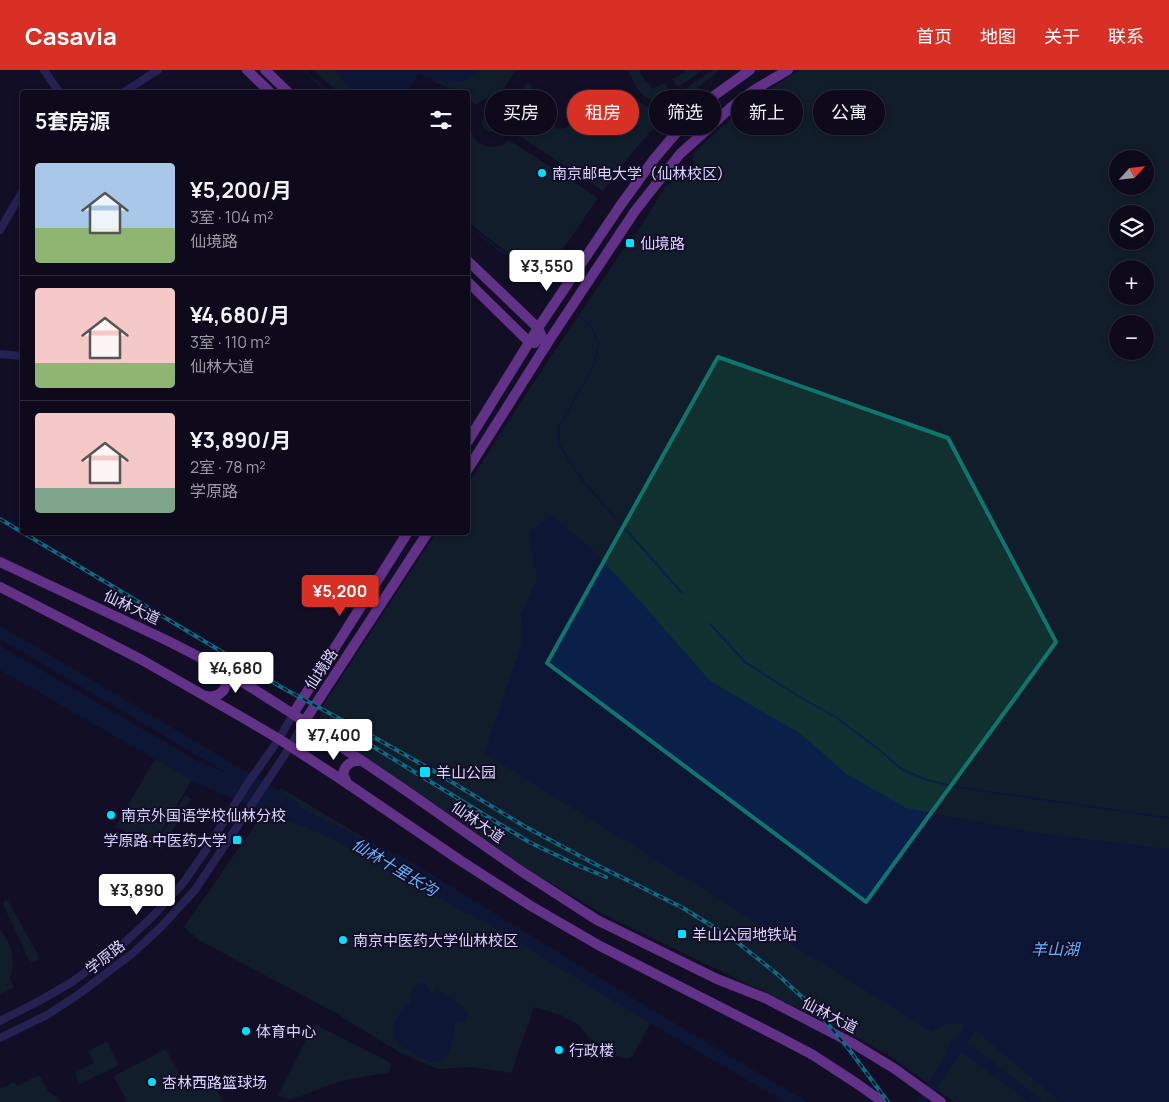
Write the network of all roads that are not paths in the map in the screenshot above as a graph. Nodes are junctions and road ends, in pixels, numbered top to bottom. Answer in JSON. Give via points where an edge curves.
{"nodes":[{"id":1,"x":44,"y":70,"type":"edge"},
{"id":2,"x":158,"y":70,"type":"edge"},
{"id":3,"x":247,"y":70,"type":"edge"},
{"id":4,"x":265,"y":70,"type":"edge"},
{"id":5,"x":750,"y":70,"type":"edge"},
{"id":6,"x":788,"y":70,"type":"edge"},
{"id":7,"x":57,"y":90,"type":"edge"},
{"id":8,"x":127,"y":90,"type":"edge"},
{"id":9,"x":268,"y":90,"type":"edge"},
{"id":10,"x":286,"y":90,"type":"edge"},
{"id":11,"x":20,"y":195,"type":"edge"},
{"id":12,"x":0,"y":230,"type":"edge"},
{"id":13,"x":470,"y":264,"type":"edge"},
{"id":14,"x":470,"y":284,"type":"edge"},
{"id":15,"x":538,"y":328,"type":"junction"},
{"id":16,"x":529,"y":342,"type":"junction"},
{"id":17,"x":546,"y":346,"type":"junction"},
{"id":18,"x":0,"y":354,"type":"edge"},
{"id":19,"x":20,"y":356,"type":"edge"},
{"id":20,"x":470,"y":438,"type":"edge"},
{"id":21,"x":470,"y":466,"type":"edge"},
{"id":22,"x":402,"y":535,"type":"edge"},
{"id":23,"x":426,"y":535,"type":"edge"},
{"id":24,"x":0,"y":562,"type":"edge"},
{"id":25,"x":0,"y":587,"type":"edge"},
{"id":26,"x":219,"y":667,"type":"junction"},
{"id":27,"x":205,"y":696,"type":"junction"},
{"id":28,"x":293,"y":714,"type":"junction"},
{"id":29,"x":304,"y":722,"type":"junction"},
{"id":30,"x":279,"y":739,"type":"junction"},
{"id":31,"x":290,"y":747,"type":"junction"},
{"id":32,"x":362,"y":761,"type":"junction"},
{"id":33,"x":347,"y":784,"type":"junction"},
{"id":34,"x":0,"y":1021,"type":"edge"},
{"id":35,"x":0,"y":1038,"type":"edge"},
{"id":36,"x":938,"y":1100,"type":"edge"},
{"id":37,"x":883,"y":1102,"type":"edge"}],
"edges":[{"from":1,"to":7,"type":"street"},
{"from":2,"to":8,"type":"street"},
{"from":3,"to":9,"type":"main road"},
{"from":4,"to":10,"type":"main road"},
{"from":5,"to":15,"type":"main road","via":[[682,126],[654,159]]},
{"from":6,"to":17,"type":"main road","via":[[730,108],[680,154],[635,211]]},
{"from":11,"to":12,"type":"street"},
{"from":13,"to":15,"type":"main road"},
{"from":14,"to":16,"type":"main road"},
{"from":15,"to":16,"type":"main road"},
{"from":15,"to":17,"type":"main road"},
{"from":16,"to":17,"type":"main road"},
{"from":16,"to":20,"type":"main road"},
{"from":17,"to":21,"type":"main road"},
{"from":18,"to":19,"type":"street"},
{"from":22,"to":28,"type":"main road","name":"仙境路"},
{"from":23,"to":29,"type":"main road","name":"仙境路"},
{"from":24,"to":26,"type":"main road","name":"仙林大道"},
{"from":25,"to":27,"type":"main road"},
{"from":26,"to":27,"type":"main road","via":[[226,678],[225,688],[215,696]]},
{"from":26,"to":28,"type":"main road","name":"仙林大道"},
{"from":27,"to":30,"type":"main road"},
{"from":28,"to":29,"type":"main road","name":"仙林大道"},
{"from":28,"to":30,"type":"street","name":"学原路"},
{"from":29,"to":31,"type":"street","name":"学原路"},
{"from":29,"to":32,"type":"main road","name":"仙林大道"},
{"from":30,"to":31,"type":"main road"},
{"from":30,"to":34,"type":"street","name":"学原路","via":[[184,882],[151,918],[84,974]]},
{"from":31,"to":33,"type":"main road"},
{"from":31,"to":35,"type":"street","name":"学原路","via":[[194,890],[161,927],[85,990],[47,1015]]},
{"from":32,"to":33,"type":"main road","via":[[352,761],[344,768]]},
{"from":32,"to":36,"type":"main road","name":"仙林大道","via":[[597,920],[817,1024],[895,1069]]},
{"from":33,"to":37,"type":"main road","via":[[531,906],[600,946],[814,1056]]}]}
